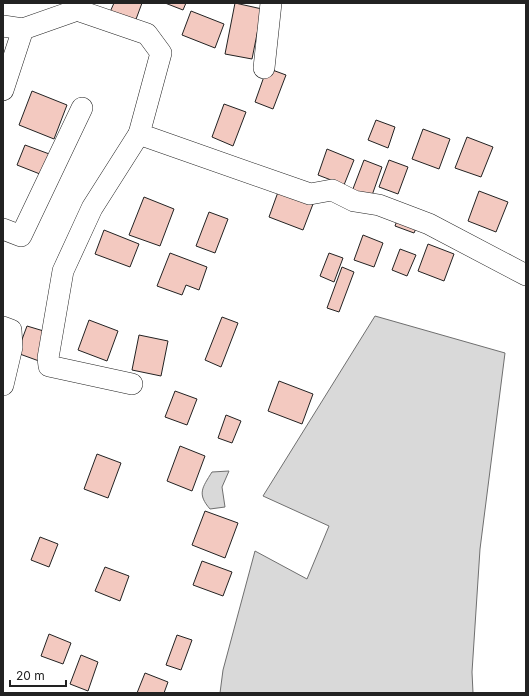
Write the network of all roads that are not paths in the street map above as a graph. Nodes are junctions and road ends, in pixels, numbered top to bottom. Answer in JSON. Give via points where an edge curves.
{"nodes":[{"id":1,"x":271,"y":3,"type":"edge"},
{"id":2,"x":13,"y":28,"type":"edge"},
{"id":3,"x":264,"y":68,"type":"dead end"},
{"id":4,"x":3,"y":90,"type":"edge"},
{"id":5,"x":82,"y":108,"type":"dead end"},
{"id":6,"x":139,"y":134,"type":"junction"},
{"id":7,"x":3,"y":229,"type":"edge"},
{"id":8,"x":526,"y":275,"type":"edge"},
{"id":9,"x":3,"y":327,"type":"edge"},
{"id":10,"x":132,"y":384,"type":"dead end"},
{"id":11,"x":3,"y":385,"type":"edge"}],
"edges":[{"from":1,"to":3,"type":"street"},
{"from":2,"to":4,"type":"street"},
{"from":2,"to":6,"type":"street","via":[[78,10],[147,34],[161,54]]},
{"from":5,"to":7,"type":"street","via":[[22,236]]},
{"from":6,"to":8,"type":"street","via":[[310,194],[332,190],[354,201],[379,205],[429,224]]},
{"from":6,"to":10,"type":"street","via":[[92,208],[63,271],[48,358],[49,366]]},
{"from":9,"to":11,"type":"street","via":[[11,330],[12,347]]}]}
